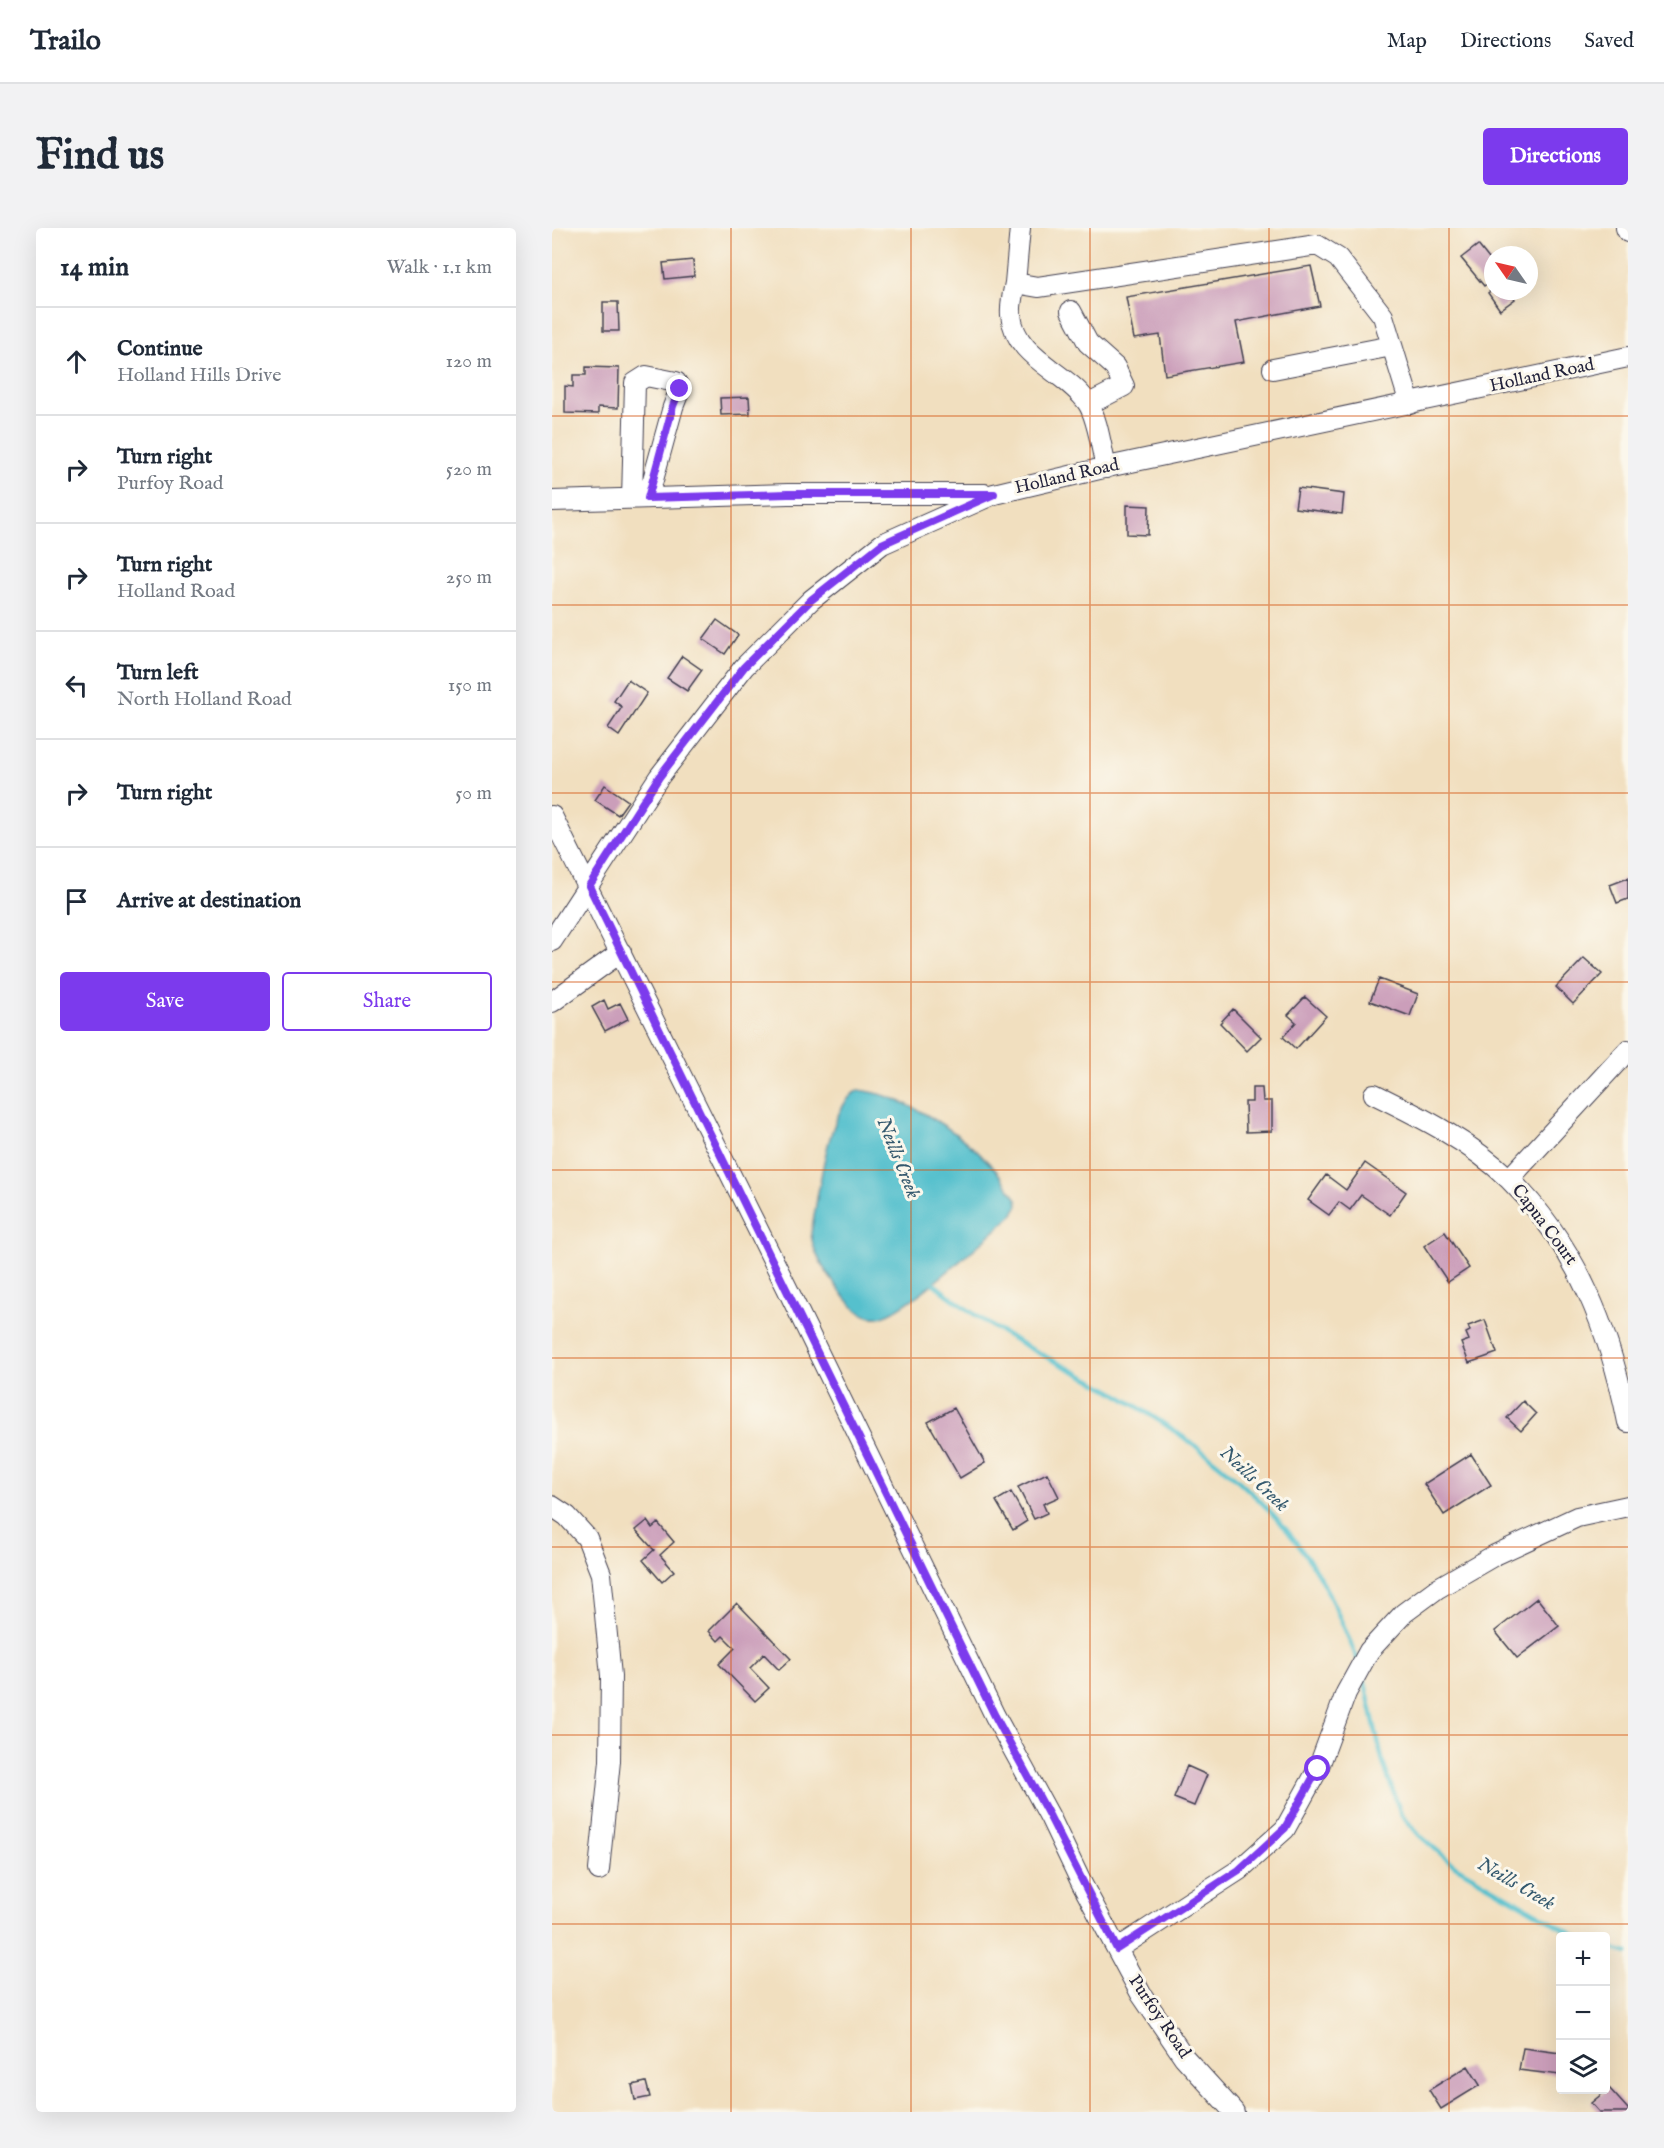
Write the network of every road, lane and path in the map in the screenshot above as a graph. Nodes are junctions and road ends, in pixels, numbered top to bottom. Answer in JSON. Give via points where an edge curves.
{"nodes":[{"id":1,"x":1020,"y":228,"type":"edge"},
{"id":2,"x":1014,"y":283,"type":"junction"},
{"id":3,"x":1071,"y":311,"type":"dead end"},
{"id":4,"x":1392,"y":346,"type":"junction"},
{"id":5,"x":1628,"y":357,"type":"edge"},
{"id":6,"x":1273,"y":369,"type":"dead end"},
{"id":7,"x":1089,"y":404,"type":"junction"},
{"id":8,"x":1410,"y":404,"type":"junction"},
{"id":9,"x":1106,"y":468,"type":"junction"},
{"id":10,"x":994,"y":494,"type":"junction"},
{"id":11,"x":640,"y":498,"type":"junction"},
{"id":12,"x":552,"y":501,"type":"edge"},
{"id":13,"x":552,"y":816,"type":"edge"},
{"id":14,"x":589,"y":886,"type":"junction"},
{"id":15,"x":552,"y":941,"type":"edge"},
{"id":16,"x":621,"y":952,"type":"junction"},
{"id":17,"x":552,"y":1002,"type":"edge"},
{"id":18,"x":1628,"y":1050,"type":"edge"},
{"id":19,"x":1374,"y":1094,"type":"dead end"},
{"id":20,"x":1509,"y":1179,"type":"junction"},
{"id":21,"x":1628,"y":1422,"type":"edge"},
{"id":22,"x":552,"y":1506,"type":"edge"},
{"id":23,"x":1628,"y":1506,"type":"edge"},
{"id":24,"x":599,"y":1870,"type":"dead end"},
{"id":25,"x":1117,"y":1949,"type":"junction"},
{"id":26,"x":1234,"y":2112,"type":"edge"}],
"edges":[{"from":1,"to":2,"type":"street"},
{"from":2,"to":4,"type":"street","via":[[1038,287],[1317,244],[1338,258],[1383,316]]},
{"from":2,"to":7,"type":"street","via":[[1010,312],[1014,331],[1026,350],[1073,385]]},
{"from":3,"to":7,"type":"street","via":[[1088,344],[1115,368],[1124,386]]},
{"from":4,"to":6,"type":"street"},
{"from":4,"to":8,"type":"street"},
{"from":5,"to":8,"type":"street","name":"Holland Road"},
{"from":7,"to":9,"type":"street"},
{"from":8,"to":9,"type":"street","name":"Holland Road"},
{"from":9,"to":10,"type":"street","name":"Holland Road"},
{"from":10,"to":11,"type":"street"},
{"from":10,"to":14,"type":"street","name":"Holland Road","via":[[882,544],[811,600],[744,667],[659,777]]},
{"from":11,"to":11,"type":"street","via":[[635,383],[646,376],[676,382],[680,389]]},
{"from":11,"to":12,"type":"street"},
{"from":13,"to":14,"type":"street","name":"Purfoy Road"},
{"from":14,"to":15,"type":"street","name":"Holland Road"},
{"from":14,"to":16,"type":"street","name":"Purfoy Road"},
{"from":16,"to":17,"type":"street"},
{"from":16,"to":25,"type":"street","name":"Purfoy Road","via":[[990,1706]]},
{"from":18,"to":20,"type":"street"},
{"from":19,"to":20,"type":"street","name":"Capua Court","via":[[1424,1118]]},
{"from":20,"to":21,"type":"street","name":"Capua Court","via":[[1547,1222],[1583,1280],[1618,1369]]},
{"from":22,"to":24,"type":"street","via":[[587,1538],[602,1574],[611,1676],[610,1761]]},
{"from":23,"to":25,"type":"street","via":[[1577,1518],[1495,1556],[1438,1588],[1404,1613],[1369,1651],[1346,1693],[1318,1769],[1285,1828],[1239,1870]]},
{"from":25,"to":26,"type":"street","name":"Purfoy Road","via":[[1141,1994],[1184,2057]]}]}
